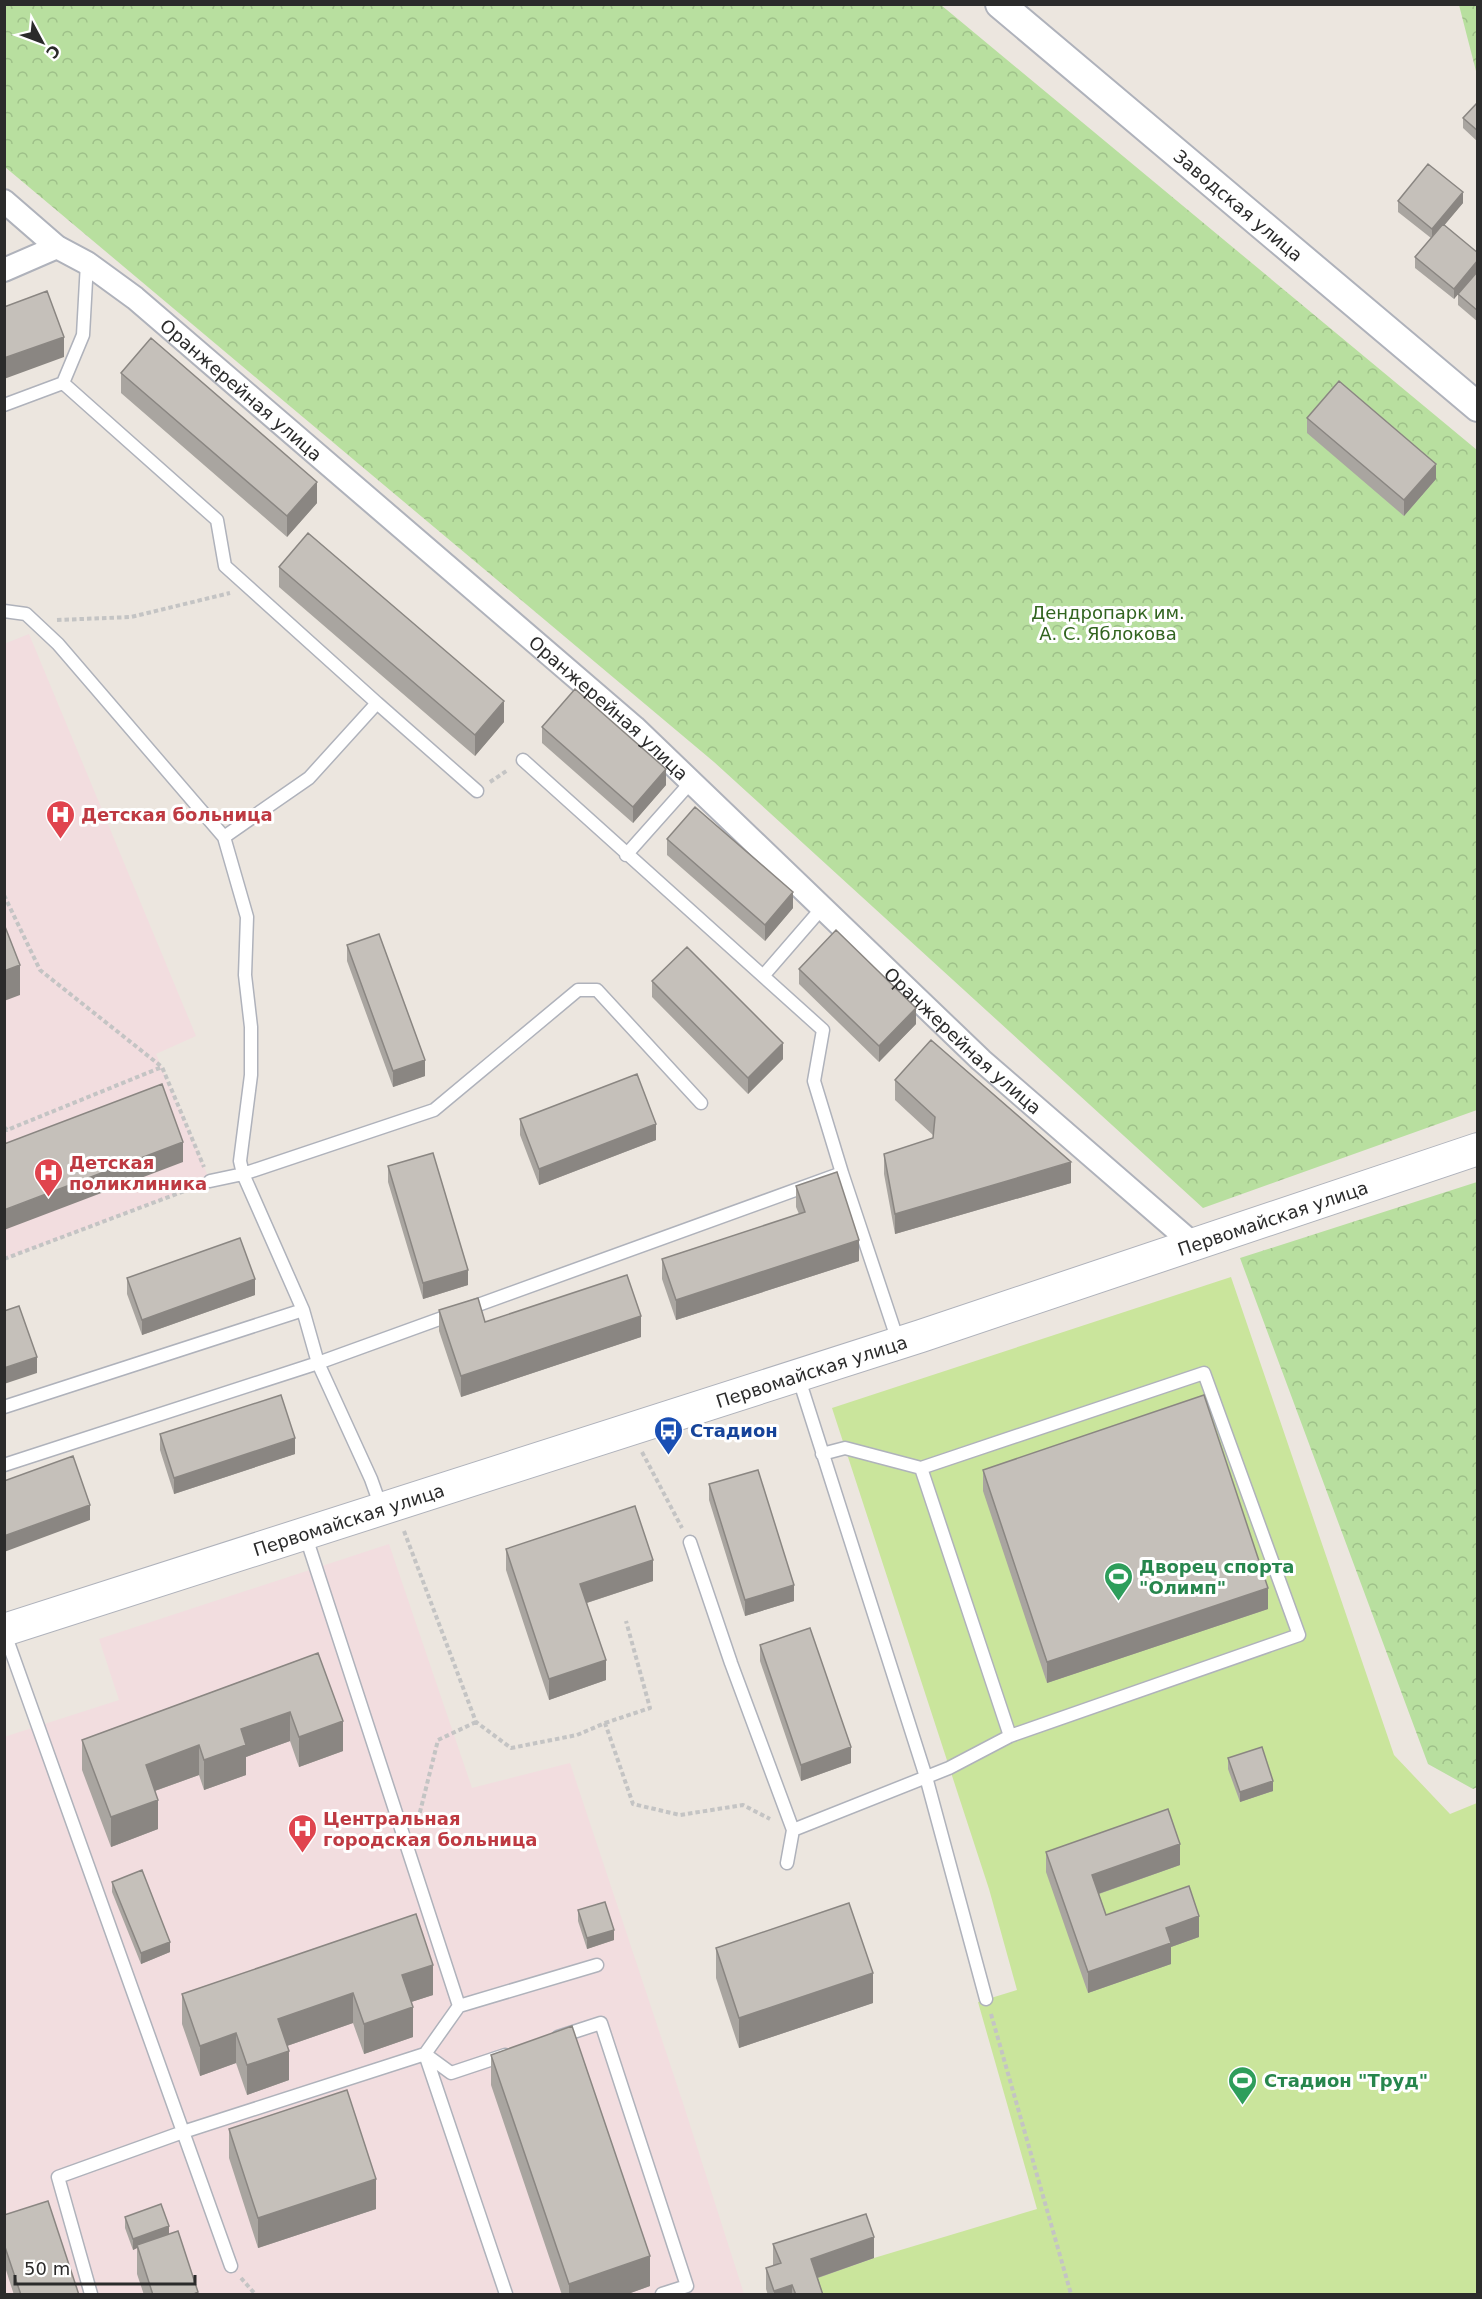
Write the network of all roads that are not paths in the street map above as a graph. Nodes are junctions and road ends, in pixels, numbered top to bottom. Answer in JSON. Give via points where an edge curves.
{"nodes":[{"id":1,"x":1000,"y":4,"type":"edge"},
{"id":2,"x":4,"y":201,"type":"edge"},
{"id":3,"x":57,"y":247,"type":"junction"},
{"id":4,"x":87,"y":263,"type":"junction"},
{"id":5,"x":4,"y":270,"type":"edge"},
{"id":6,"x":63,"y":383,"type":"junction"},
{"id":7,"x":4,"y":405,"type":"edge"},
{"id":8,"x":1478,"y":407,"type":"edge"},
{"id":9,"x":4,"y":610,"type":"edge"},
{"id":10,"x":378,"y":703,"type":"junction"},
{"id":11,"x":523,"y":760,"type":"road end"},
{"id":12,"x":691,"y":782,"type":"junction"},
{"id":13,"x":477,"y":791,"type":"road end"},
{"id":14,"x":224,"y":837,"type":"junction"},
{"id":15,"x":626,"y":855,"type":"junction"},
{"id":16,"x":822,"y":908,"type":"junction"},
{"id":17,"x":763,"y":976,"type":"junction"},
{"id":18,"x":701,"y":1103,"type":"dead end"},
{"id":19,"x":1478,"y":1149,"type":"edge"},
{"id":20,"x":842,"y":1173,"type":"junction"},
{"id":21,"x":243,"y":1174,"type":"junction"},
{"id":22,"x":210,"y":1181,"type":"road end"},
{"id":23,"x":1192,"y":1243,"type":"junction"},
{"id":24,"x":303,"y":1310,"type":"junction"},
{"id":25,"x":898,"y":1343,"type":"junction"},
{"id":26,"x":318,"y":1363,"type":"junction"},
{"id":27,"x":798,"y":1375,"type":"junction"},
{"id":28,"x":4,"y":1407,"type":"edge"},
{"id":29,"x":822,"y":1454,"type":"junction"},
{"id":30,"x":4,"y":1465,"type":"edge"},
{"id":31,"x":921,"y":1468,"type":"junction"},
{"id":32,"x":381,"y":1508,"type":"junction"},
{"id":33,"x":305,"y":1533,"type":"junction"},
{"id":34,"x":690,"y":1542,"type":"road end"},
{"id":35,"x":4,"y":1630,"type":"edge"},
{"id":36,"x":1010,"y":1736,"type":"junction"},
{"id":37,"x":926,"y":1777,"type":"junction"},
{"id":38,"x":793,"y":1830,"type":"junction"},
{"id":39,"x":787,"y":1863,"type":"dead end"},
{"id":40,"x":597,"y":1965,"type":"dead end"},
{"id":41,"x":986,"y":1999,"type":"road end"},
{"id":42,"x":459,"y":2006,"type":"junction"},
{"id":43,"x":547,"y":2041,"type":"edge"},
{"id":44,"x":515,"y":2052,"type":"edge"},
{"id":45,"x":424,"y":2055,"type":"junction"},
{"id":46,"x":183,"y":2132,"type":"junction"},
{"id":47,"x":231,"y":2265,"type":"dead end"},
{"id":48,"x":91,"y":2295,"type":"edge"},
{"id":49,"x":506,"y":2295,"type":"edge"},
{"id":50,"x":663,"y":2295,"type":"edge"}],
"edges":[{"from":1,"to":8,"type":"street","name":"Заводская улица"},
{"from":2,"to":3,"type":"street","name":"Оранжерейная улица"},
{"from":3,"to":4,"type":"street","name":"Оранжерейная улица"},
{"from":3,"to":5,"type":"street"},
{"from":4,"to":6,"type":"lane","via":[[83,335]]},
{"from":4,"to":12,"type":"street","name":"Оранжерейная улица","via":[[135,298],[634,727]]},
{"from":6,"to":7,"type":"lane"},
{"from":6,"to":10,"type":"lane","via":[[217,520],[225,566]]},
{"from":9,"to":14,"type":"lane","via":[[26,614],[58,644]]},
{"from":10,"to":13,"type":"lane"},
{"from":10,"to":14,"type":"lane","via":[[309,778]]},
{"from":11,"to":15,"type":"lane"},
{"from":12,"to":15,"type":"lane"},
{"from":12,"to":16,"type":"street","name":"Оранжерейная улица"},
{"from":14,"to":21,"type":"lane","via":[[247,917],[245,975],[251,1075],[240,1161]]},
{"from":15,"to":17,"type":"lane"},
{"from":16,"to":17,"type":"lane"},
{"from":16,"to":23,"type":"street","name":"Оранжерейная улица","via":[[981,1060]]},
{"from":17,"to":20,"type":"lane","via":[[823,1030],[814,1081]]},
{"from":18,"to":21,"type":"lane","via":[[597,990],[578,990],[434,1110]]},
{"from":19,"to":23,"type":"main road","name":"Первомайская улица"},
{"from":20,"to":25,"type":"lane"},
{"from":20,"to":26,"type":"lane"},
{"from":21,"to":22,"type":"lane"},
{"from":21,"to":24,"type":"lane"},
{"from":23,"to":25,"type":"main road","name":"Первомайская улица"},
{"from":24,"to":26,"type":"lane"},
{"from":24,"to":28,"type":"lane"},
{"from":25,"to":27,"type":"main road","name":"Первомайская улица"},
{"from":26,"to":30,"type":"lane"},
{"from":26,"to":32,"type":"lane"},
{"from":27,"to":29,"type":"lane"},
{"from":27,"to":32,"type":"main road","name":"Первомайская улица"},
{"from":29,"to":31,"type":"lane","via":[[845,1448]]},
{"from":29,"to":37,"type":"lane"},
{"from":31,"to":36,"type":"lane"},
{"from":31,"to":36,"type":"lane","via":[[1204,1373],[1299,1635]]},
{"from":32,"to":33,"type":"main road","name":"Первомайская улица"},
{"from":33,"to":35,"type":"main road","name":"Первомайская улица"},
{"from":33,"to":42,"type":"lane"},
{"from":34,"to":38,"type":"lane"},
{"from":35,"to":46,"type":"lane"},
{"from":36,"to":37,"type":"lane"},
{"from":37,"to":38,"type":"lane"},
{"from":37,"to":41,"type":"lane"},
{"from":38,"to":39,"type":"lane"},
{"from":40,"to":42,"type":"lane"},
{"from":42,"to":45,"type":"lane"},
{"from":43,"to":50,"type":"lane","via":[[601,2023],[687,2286]]},
{"from":44,"to":45,"type":"lane","via":[[452,2073]]},
{"from":45,"to":46,"type":"lane"},
{"from":45,"to":49,"type":"lane"},
{"from":46,"to":47,"type":"lane"},
{"from":46,"to":48,"type":"lane","via":[[58,2177]]}]}
